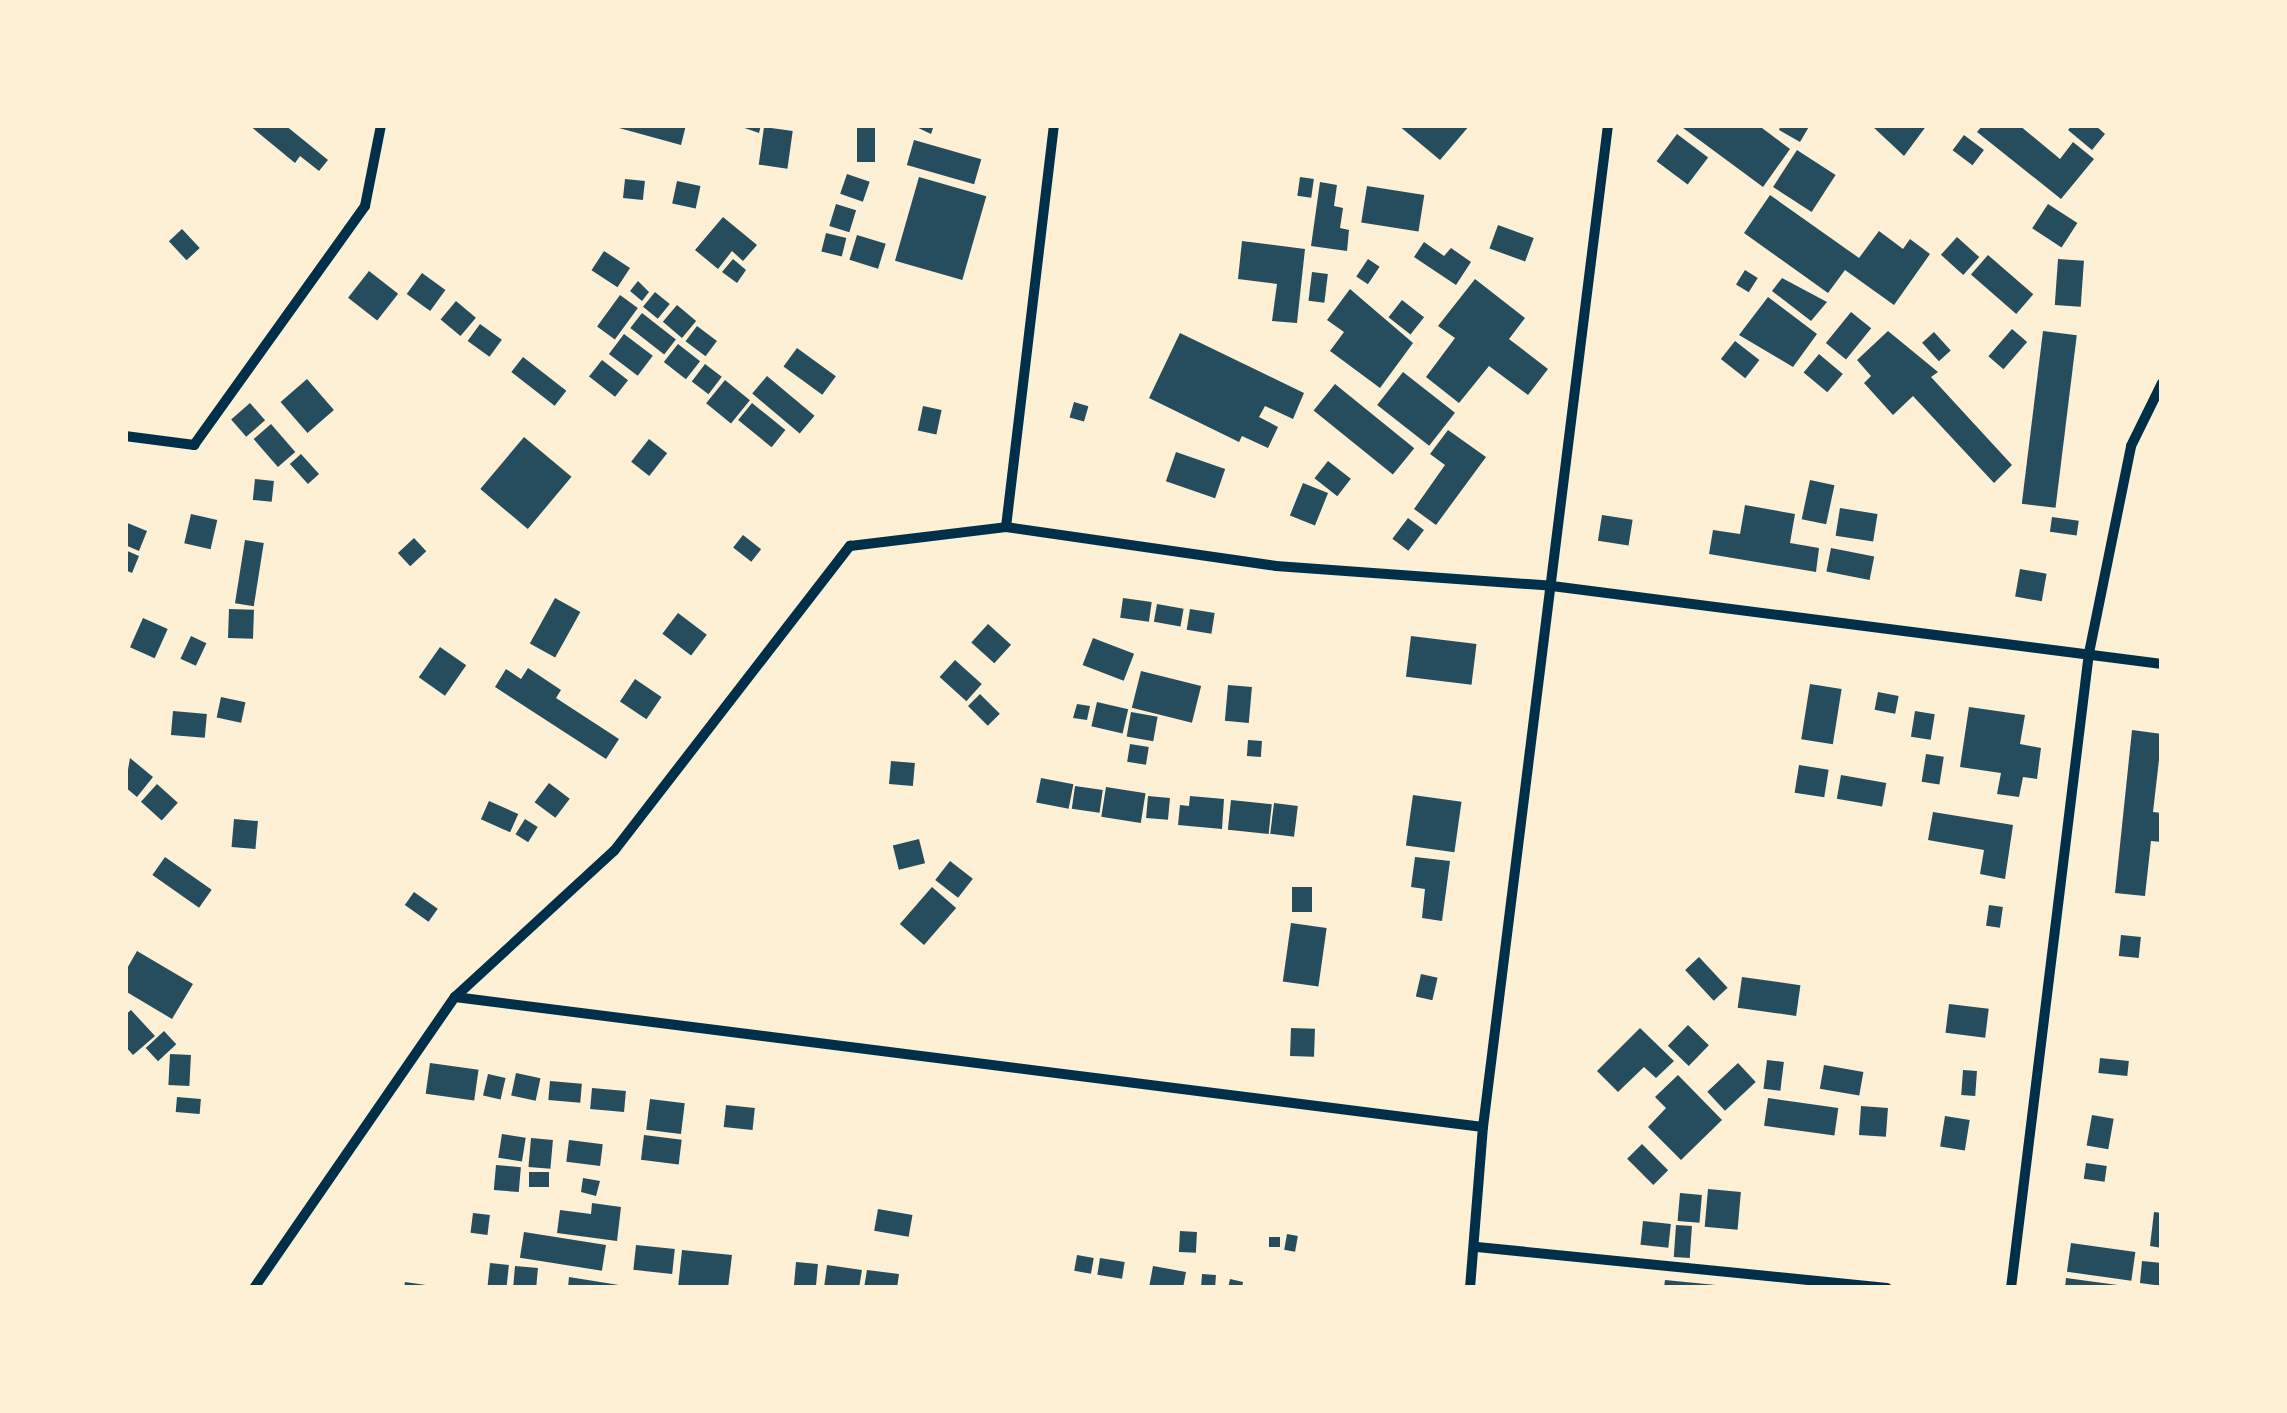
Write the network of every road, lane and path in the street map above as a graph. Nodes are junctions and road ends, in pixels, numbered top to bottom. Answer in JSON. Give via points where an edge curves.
{"nodes":[{"id":1,"x":381,"y":125,"type":"edge"},
{"id":2,"x":1054,"y":125,"type":"edge"},
{"id":3,"x":1608,"y":125,"type":"edge"},
{"id":4,"x":2162,"y":382,"type":"edge"},
{"id":5,"x":125,"y":436,"type":"edge"},
{"id":6,"x":1006,"y":526,"type":"junction"},
{"id":7,"x":1552,"y":586,"type":"junction"},
{"id":8,"x":2089,"y":653,"type":"junction"},
{"id":9,"x":2162,"y":664,"type":"edge"},
{"id":10,"x":455,"y":997,"type":"junction"},
{"id":11,"x":1483,"y":1127,"type":"junction"},
{"id":12,"x":1477,"y":1247,"type":"junction"},
{"id":13,"x":254,"y":1288,"type":"edge"},
{"id":14,"x":1470,"y":1288,"type":"edge"},
{"id":15,"x":1887,"y":1288,"type":"edge"},
{"id":16,"x":2011,"y":1288,"type":"edge"}],
"edges":[{"from":1,"to":5,"type":"street","via":[[365,206],[194,446]]},
{"from":2,"to":6,"type":"street"},
{"from":3,"to":7,"type":"street"},
{"from":4,"to":8,"type":"street","via":[[2130,446]]},
{"from":6,"to":7,"type":"street","via":[[1276,566]]},
{"from":6,"to":10,"type":"street","via":[[850,546],[614,851]]},
{"from":7,"to":8,"type":"street"},
{"from":7,"to":11,"type":"street"},
{"from":8,"to":9,"type":"street"},
{"from":8,"to":16,"type":"street"},
{"from":10,"to":11,"type":"street"},
{"from":10,"to":13,"type":"street"},
{"from":11,"to":12,"type":"street"},
{"from":12,"to":14,"type":"street"},
{"from":12,"to":15,"type":"street"}]}
